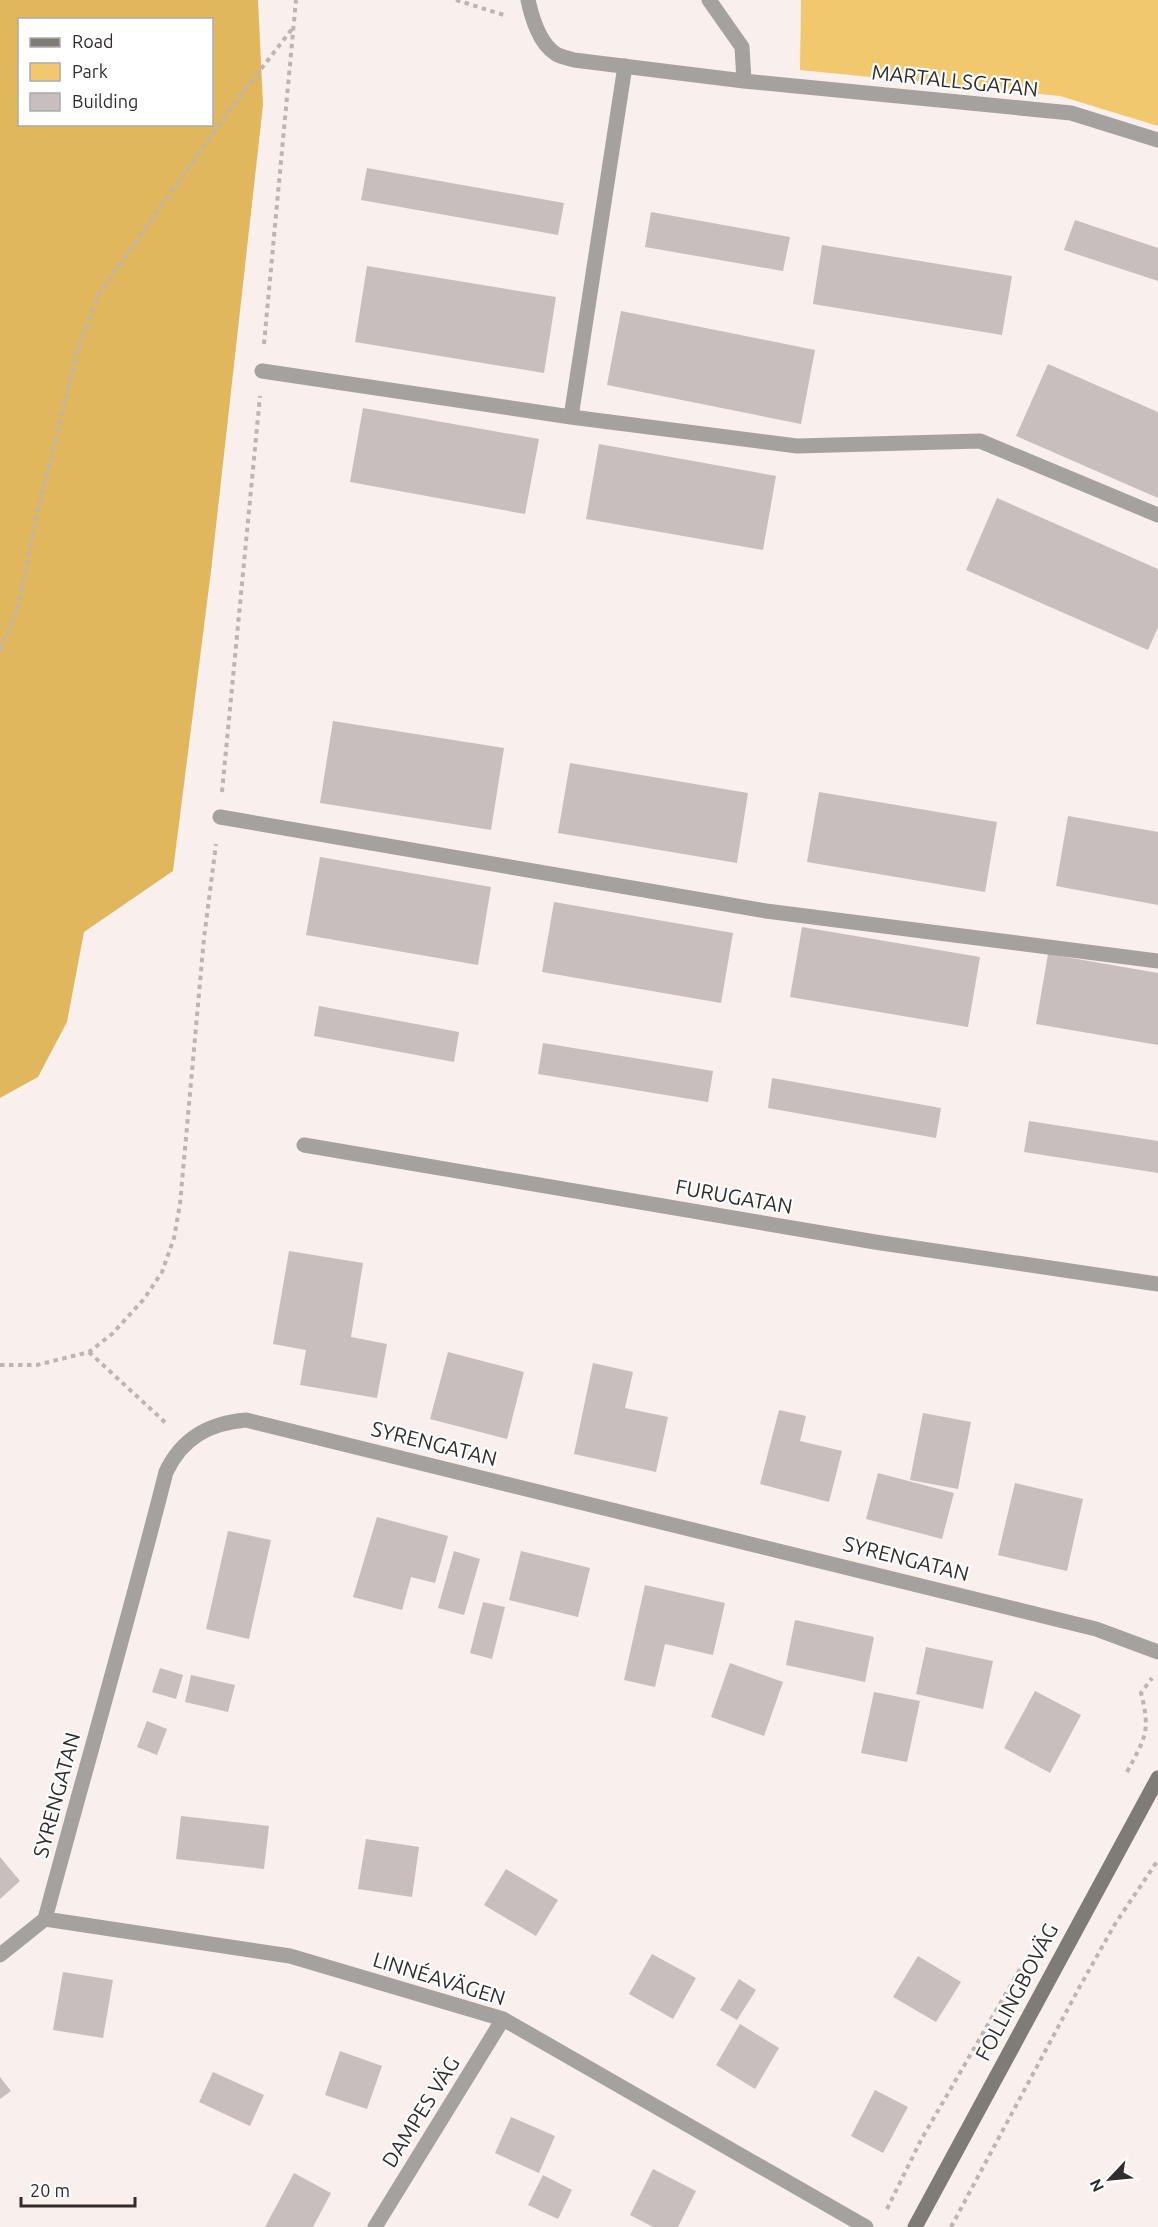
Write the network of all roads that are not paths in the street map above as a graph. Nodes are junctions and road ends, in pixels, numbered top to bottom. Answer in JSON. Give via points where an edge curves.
{"nodes":[{"id":1,"x":528,"y":0,"type":"edge"},
{"id":2,"x":709,"y":0,"type":"edge"},
{"id":3,"x":625,"y":66,"type":"junction"},
{"id":4,"x":744,"y":81,"type":"junction"},
{"id":5,"x":1158,"y":140,"type":"edge"},
{"id":6,"x":262,"y":371,"type":"road end"},
{"id":7,"x":571,"y":417,"type":"junction"},
{"id":8,"x":1158,"y":514,"type":"edge"},
{"id":9,"x":220,"y":817,"type":"road end"},
{"id":10,"x":1158,"y":961,"type":"edge"},
{"id":11,"x":304,"y":1145,"type":"dead end"},
{"id":12,"x":1158,"y":1284,"type":"edge"},
{"id":13,"x":1158,"y":1652,"type":"edge"},
{"id":14,"x":1158,"y":1778,"type":"edge"},
{"id":15,"x":45,"y":1919,"type":"junction"},
{"id":16,"x":0,"y":1955,"type":"edge"},
{"id":17,"x":503,"y":2019,"type":"junction"},
{"id":18,"x":375,"y":2227,"type":"edge"},
{"id":19,"x":866,"y":2227,"type":"edge"},
{"id":20,"x":915,"y":2227,"type":"edge"}],
"edges":[{"from":1,"to":3,"type":"street","name":"MARTALLSGATAN","via":[[533,22],[555,53],[574,60]]},
{"from":2,"to":4,"type":"street","via":[[742,47]]},
{"from":3,"to":4,"type":"street","name":"MARTALLSGATAN"},
{"from":3,"to":7,"type":"street"},
{"from":4,"to":5,"type":"street","name":"MARTALLSGATAN","via":[[1071,113]]},
{"from":6,"to":7,"type":"street"},
{"from":7,"to":8,"type":"street","via":[[797,446],[980,441]]},
{"from":9,"to":10,"type":"street","via":[[766,911]]},
{"from":11,"to":12,"type":"street","name":"FURUGATAN","via":[[875,1242]]},
{"from":13,"to":15,"type":"street","name":"SYRENGATAN","via":[[1096,1629],[246,1420],[216,1425],[184,1443],[166,1472]]},
{"from":14,"to":20,"type":"main road","name":"FOLLINGBOVÄG"},
{"from":15,"to":16,"type":"street"},
{"from":15,"to":17,"type":"street","name":"LINNÉAVÄGEN","via":[[290,1956]]},
{"from":17,"to":18,"type":"street","name":"DAMPES VÄG"},
{"from":17,"to":19,"type":"street","name":"LINNÉAVÄGEN"}]}
